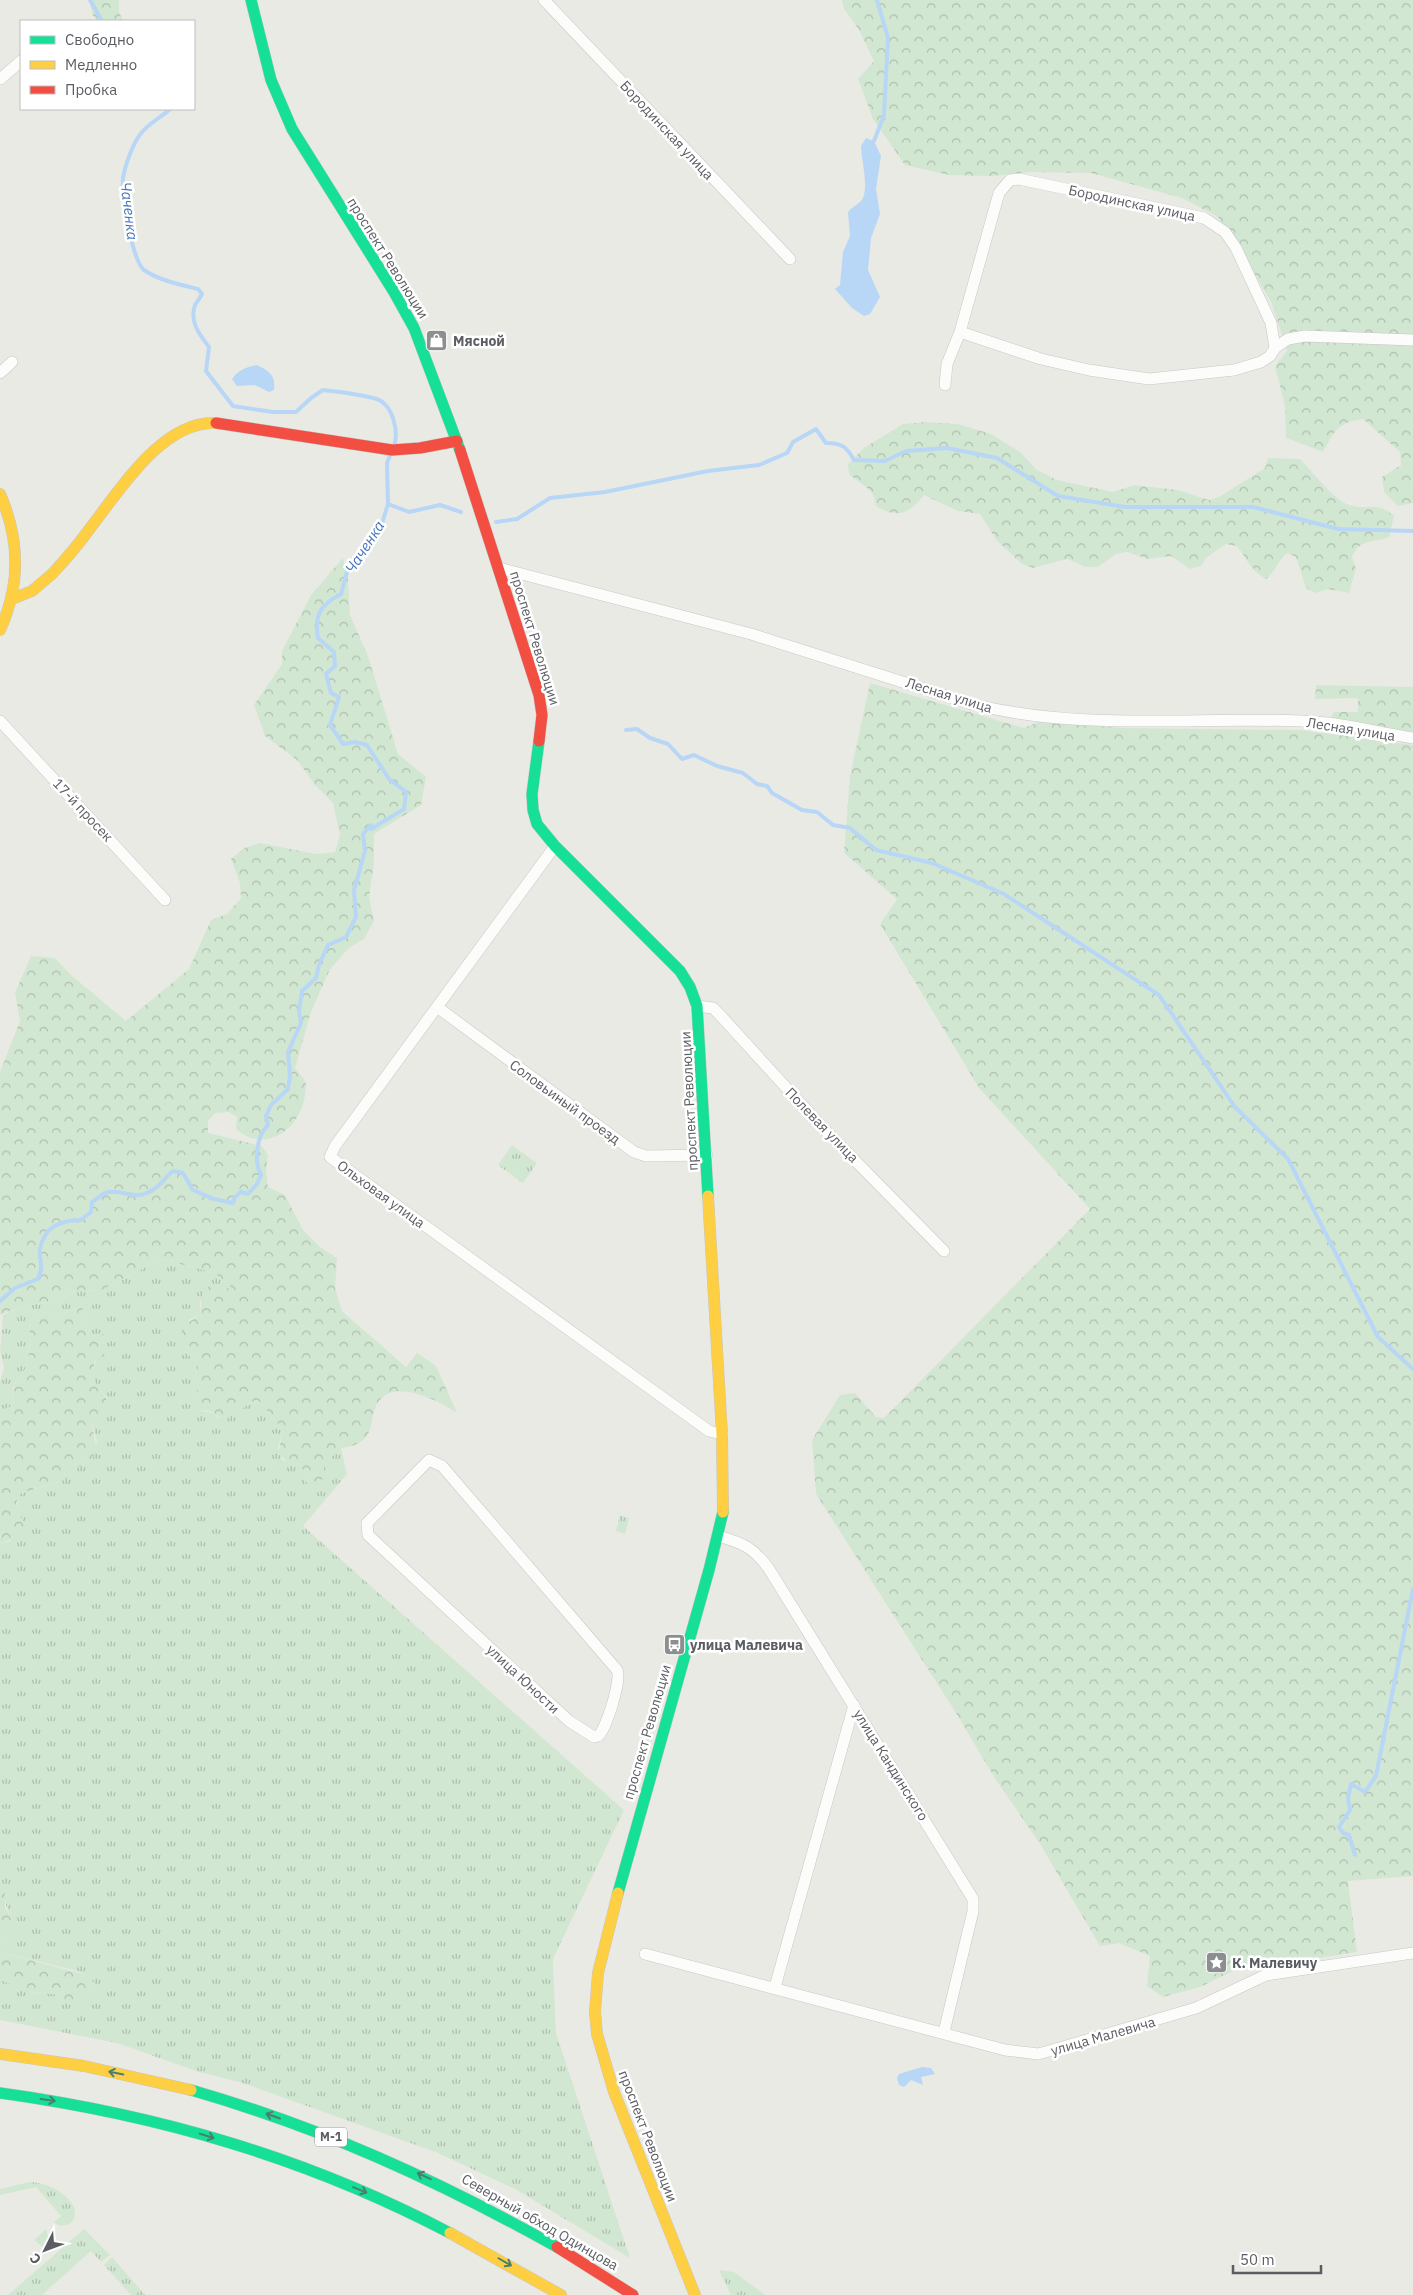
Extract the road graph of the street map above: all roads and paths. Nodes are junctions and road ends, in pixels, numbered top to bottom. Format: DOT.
graph roads {
  1 [pos="251,0"];
  2 [pos="544,0"];
  3 [pos="20,62"];
  4 [pos="0,79"];
  5 [pos="790,259"];
  6 [pos="960,332"];
  7 [pos="1413,340"];
  8 [pos="1275,348"];
  9 [pos="12,362"];
  10 [pos="0,373"];
  11 [pos="944,385"];
  12 [pos="457,441"];
  13 [pos="0,494"];
  14 [pos="498,568"];
  15 [pos="12,599"];
  16 [pos="0,630"];
  17 [pos="0,722"];
  18 [pos="1413,738"];
  19 [pos="555,846"];
  20 [pos="165,900"];
  21 [pos="697,1006"];
  22 [pos="437,1007"];
  23 [pos="707,1155"];
  24 [pos="944,1251"];
  25 [pos="722,1434"];
  26 [pos="476,1509"];
  27 [pos="718,1536"];
  28 [pos="854,1705"];
  29 [pos="1413,1953"];
  30 [pos="645,1954"];
  31 [pos="774,1987"];
  32 [pos="944,2032"];
  33 [pos="0,2054"];
  34 [pos="0,2093"];
  35 [pos="694,2293"];
  36 [pos="561,2295"];
  37 [pos="633,2295"];
  1 -- 12 [label="main road, проспект Революции"];
  2 -- 5 [label="street, Бородинская улица"];
  3 -- 4 [label="street"];
  6 -- 8 [label="street"];
  6 -- 8 [label="street, Бородинская улица"];
  6 -- 11 [label="street, Бородинская улица"];
  7 -- 8 [label="street"];
  9 -- 10 [label="street"];
  12 -- 14 [label="main road, проспект Революции"];
  12 -- 15 [label="main road"];
  13 -- 15 [label="main road"];
  14 -- 18 [label="street, Лесная улица"];
  14 -- 19 [label="main road, проспект Революции"];
  15 -- 16 [label="main road"];
  17 -- 20 [label="street, 17-й просек"];
  19 -- 21 [label="main road, проспект Революции"];
  19 -- 22 [label="street, Ольховая улица"];
  21 -- 23 [label="main road, проспект Революции"];
  21 -- 24 [label="street, Полевая улица"];
  22 -- 23 [label="street, Соловьиный проезд"];
  22 -- 25 [label="street, Ольховая улица"];
  23 -- 25 [label="main road, проспект Революции"];
  25 -- 27 [label="main road, проспект Революции"];
  26 -- 26 [label="street, улица Юности"];
  27 -- 28 [label="street, улица Кандинского"];
  27 -- 35 [label="main road, проспект Революции"];
  28 -- 31 [label="street"];
  28 -- 32 [label="street, улица Кандинского"];
  29 -- 32 [label="street, улица Малевича"];
  30 -- 31 [label="street, улица Малевича"];
  31 -- 32 [label="street, улица Малевича"];
  37 -- 33 [label="main road, Северный обход Одинцова / М-1, one-way"];
  34 -- 36 [label="main road, one-way"];
}
